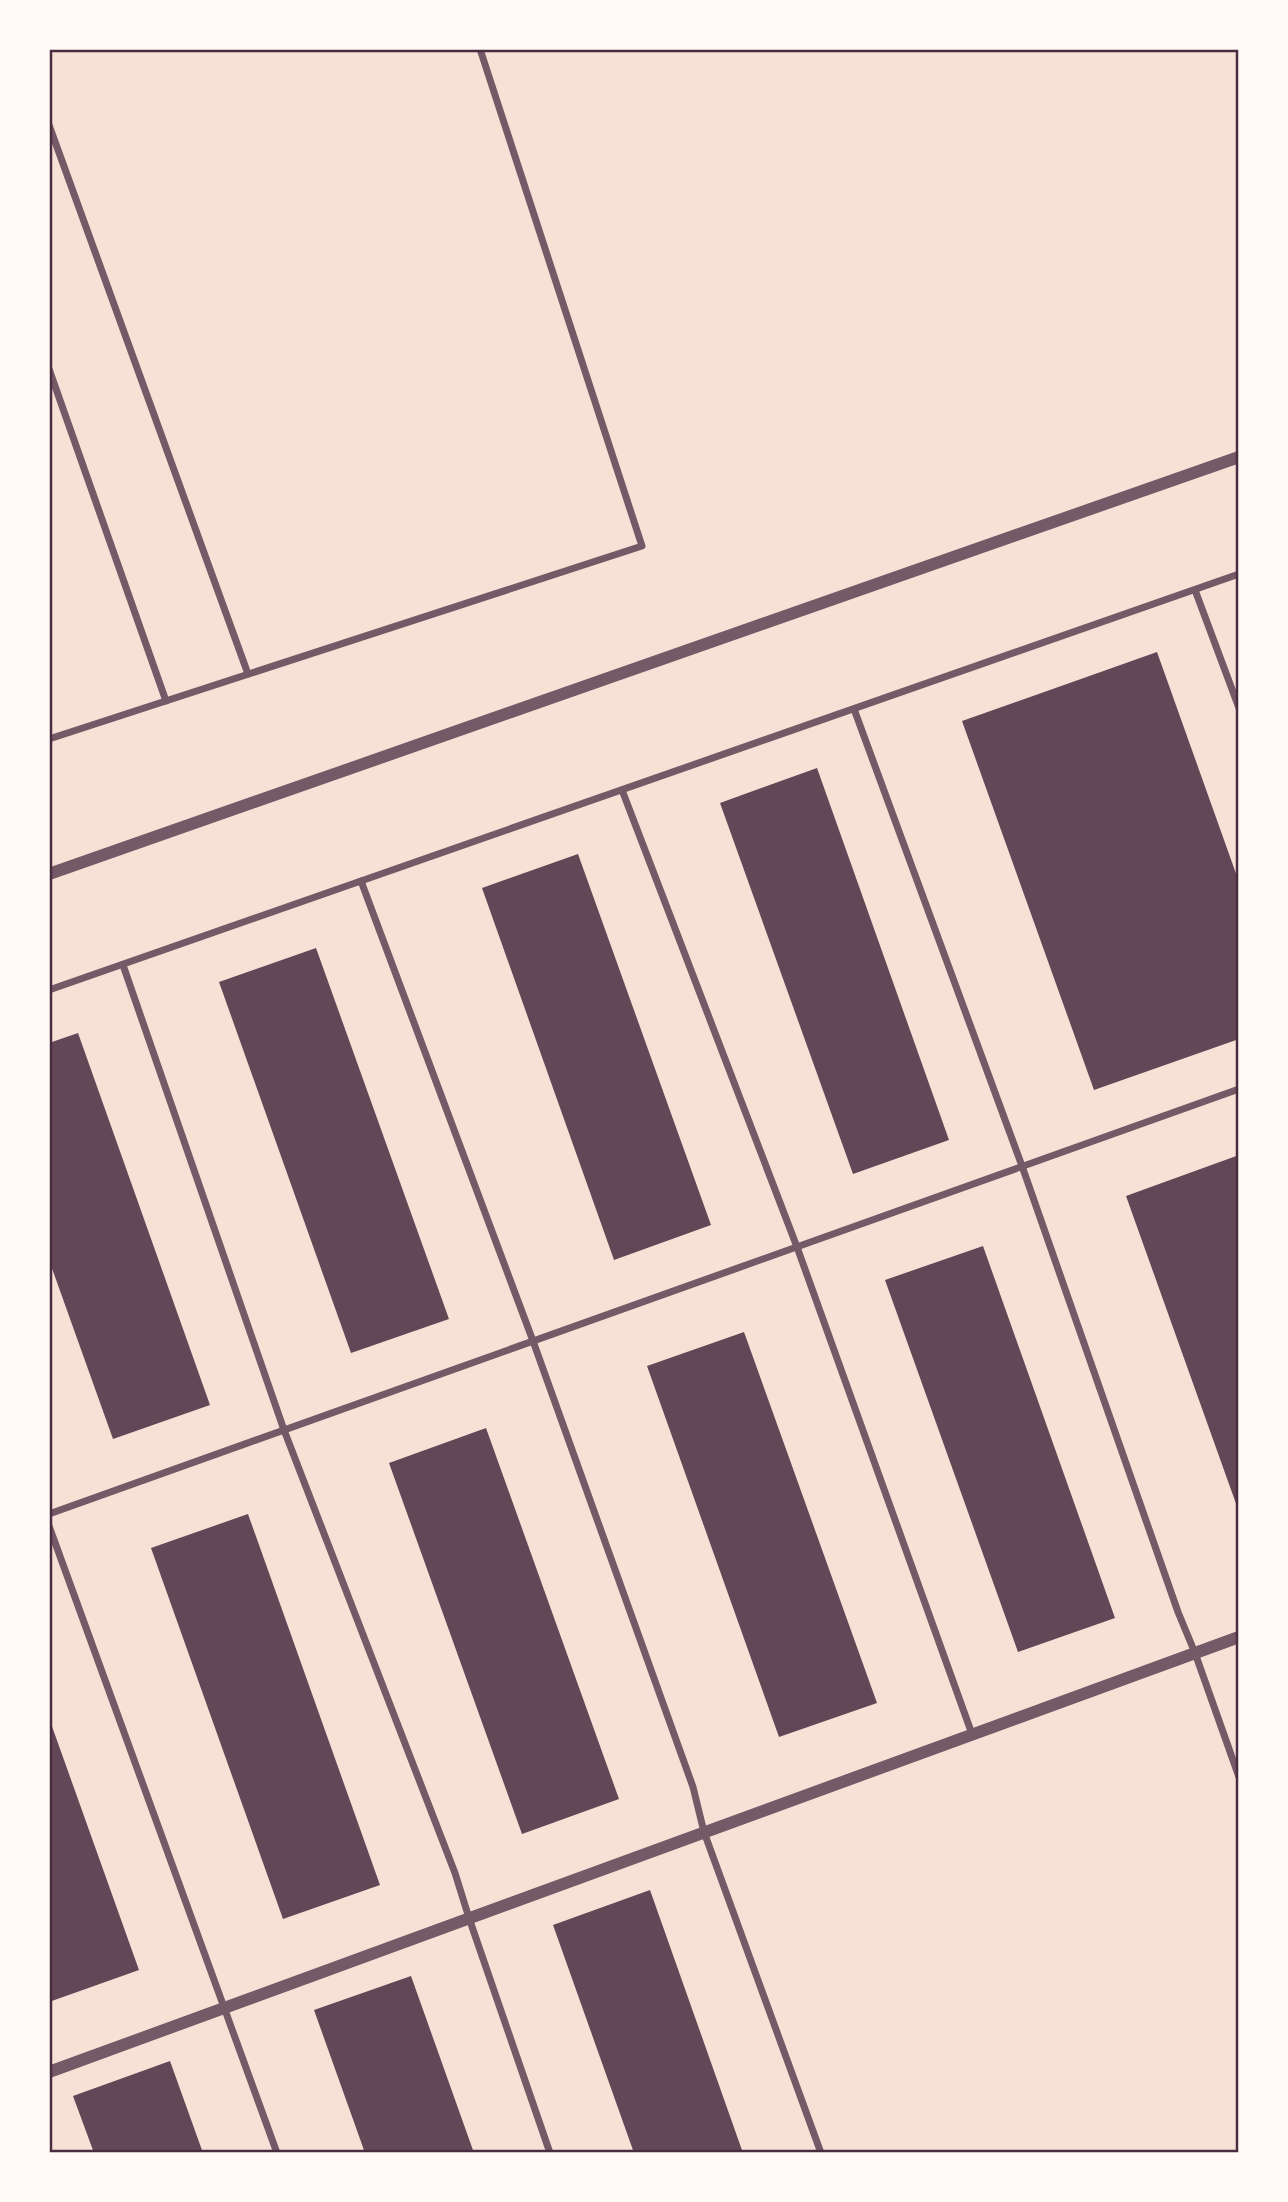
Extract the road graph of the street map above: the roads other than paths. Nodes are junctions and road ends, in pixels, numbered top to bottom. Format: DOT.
graph roads {
  1 [pos="480,49"];
  2 [pos="49,124"];
  3 [pos="49,369"];
  4 [pos="1239,457"];
  5 [pos="1239,574"];
  6 [pos="1195,590"];
  7 [pos="247,674"];
  8 [pos="166,701"];
  9 [pos="1239,708"];
  10 [pos="854,709"];
  11 [pos="49,739"];
  12 [pos="622,790"];
  13 [pos="49,874"];
  14 [pos="361,881"];
  15 [pos="123,965"];
  16 [pos="49,990"];
  17 [pos="1239,1089"];
  18 [pos="1022,1166"];
  19 [pos="797,1247"];
  20 [pos="533,1341"];
  21 [pos="284,1430"];
  22 [pos="49,1514"];
  23 [pos="49,1526"];
  24 [pos="1239,1637"];
  25 [pos="1195,1653"];
  26 [pos="972,1734"];
  27 [pos="1239,1777"];
  28 [pos="704,1832"];
  29 [pos="469,1918"];
  30 [pos="223,2008"];
  31 [pos="49,2072"];
  32 [pos="277,2153"];
  33 [pos="550,2153"];
  34 [pos="821,2153"];
  1 -- 7 [label="street"];
  2 -- 7 [label="street"];
  3 -- 8 [label="street"];
  4 -- 13 [label="street"];
  5 -- 6 [label="street"];
  6 -- 9 [label="street"];
  6 -- 10 [label="street"];
  7 -- 8 [label="street"];
  8 -- 11 [label="street"];
  10 -- 12 [label="street"];
  10 -- 18 [label="street"];
  12 -- 14 [label="street"];
  12 -- 19 [label="street"];
  14 -- 15 [label="street"];
  14 -- 20 [label="street"];
  15 -- 16 [label="street"];
  15 -- 21 [label="street"];
  17 -- 18 [label="street"];
  18 -- 19 [label="street"];
  18 -- 25 [label="street"];
  19 -- 20 [label="street"];
  19 -- 26 [label="street"];
  20 -- 21 [label="street"];
  20 -- 28 [label="street"];
  21 -- 22 [label="street"];
  21 -- 29 [label="street"];
  23 -- 30 [label="street"];
  24 -- 25 [label="street"];
  25 -- 26 [label="street"];
  25 -- 27 [label="street"];
  26 -- 28 [label="street"];
  28 -- 29 [label="street"];
  28 -- 34 [label="street"];
  29 -- 30 [label="street"];
  29 -- 33 [label="street"];
  30 -- 31 [label="street"];
  30 -- 32 [label="street"];
}
